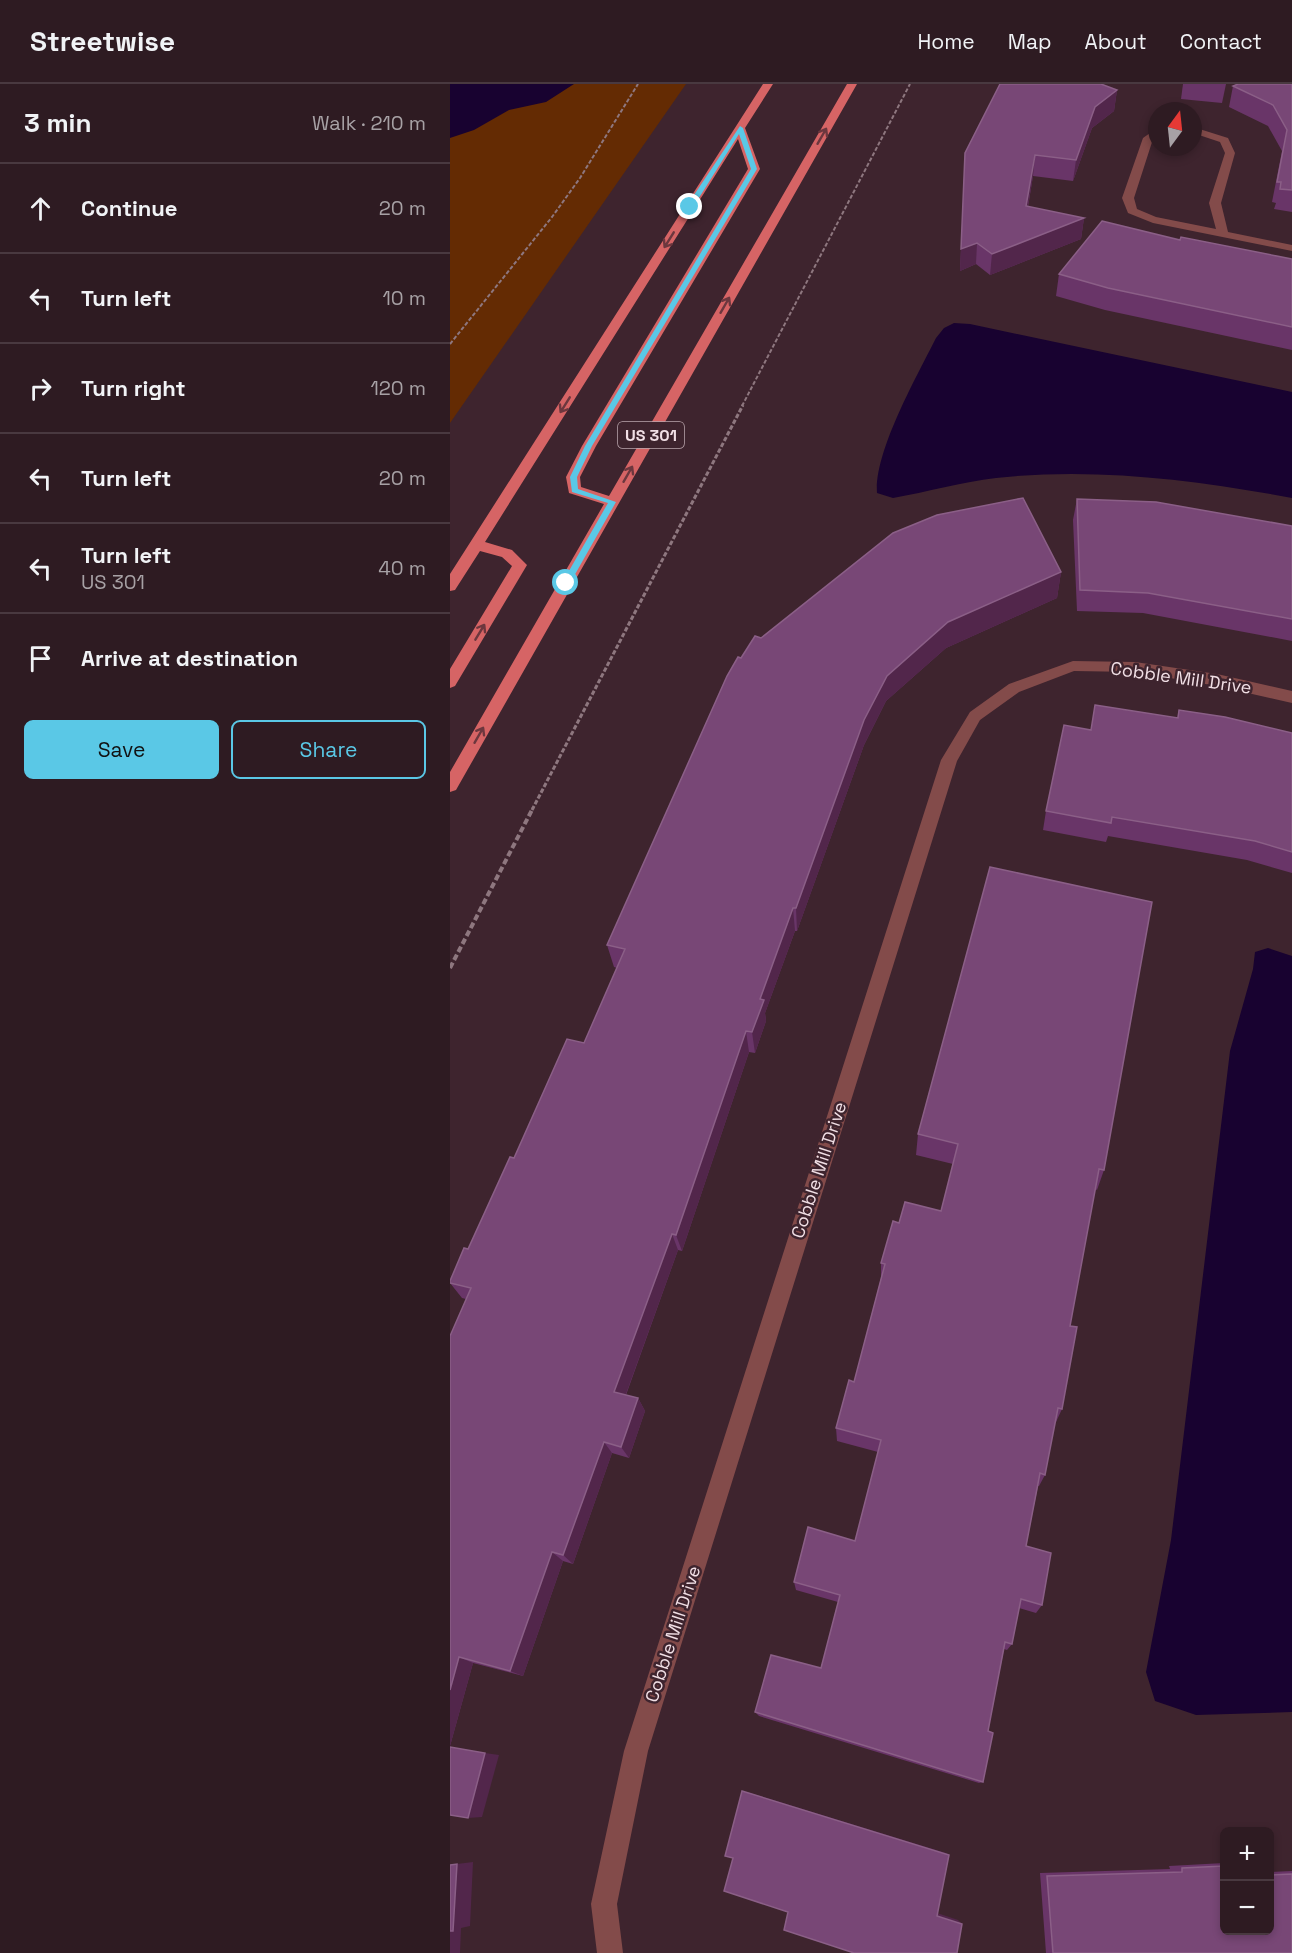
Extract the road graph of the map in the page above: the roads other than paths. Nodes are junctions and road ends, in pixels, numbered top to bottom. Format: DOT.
graph roads {
  1 [pos="768,84"];
  2 [pos="852,84"];
  3 [pos="740,128"];
  4 [pos="1202,133"];
  5 [pos="1148,138"];
  6 [pos="1222,235"];
  7 [pos="1292,248"];
  8 [pos="612,502"];
  9 [pos="476,545"];
  10 [pos="450,586"];
  11 [pos="450,682"];
  12 [pos="1292,697"];
  13 [pos="450,786"];
  14 [pos="610,1953"];
  1 -- 3 [label="main road"];
  8 -- 2 [label="main road, US 301, one-way"];
  3 -- 8 [label="main road"];
  3 -- 9 [label="main road, one-way"];
  4 -- 6 [label="street"];
  5 -- 6 [label="street"];
  6 -- 7 [label="street"];
  13 -- 8 [label="main road, US 301, one-way"];
  9 -- 10 [label="main road"];
  11 -- 9 [label="main road, one-way"];
  12 -- 14 [label="street, Cobble Mill Drive"];
}
